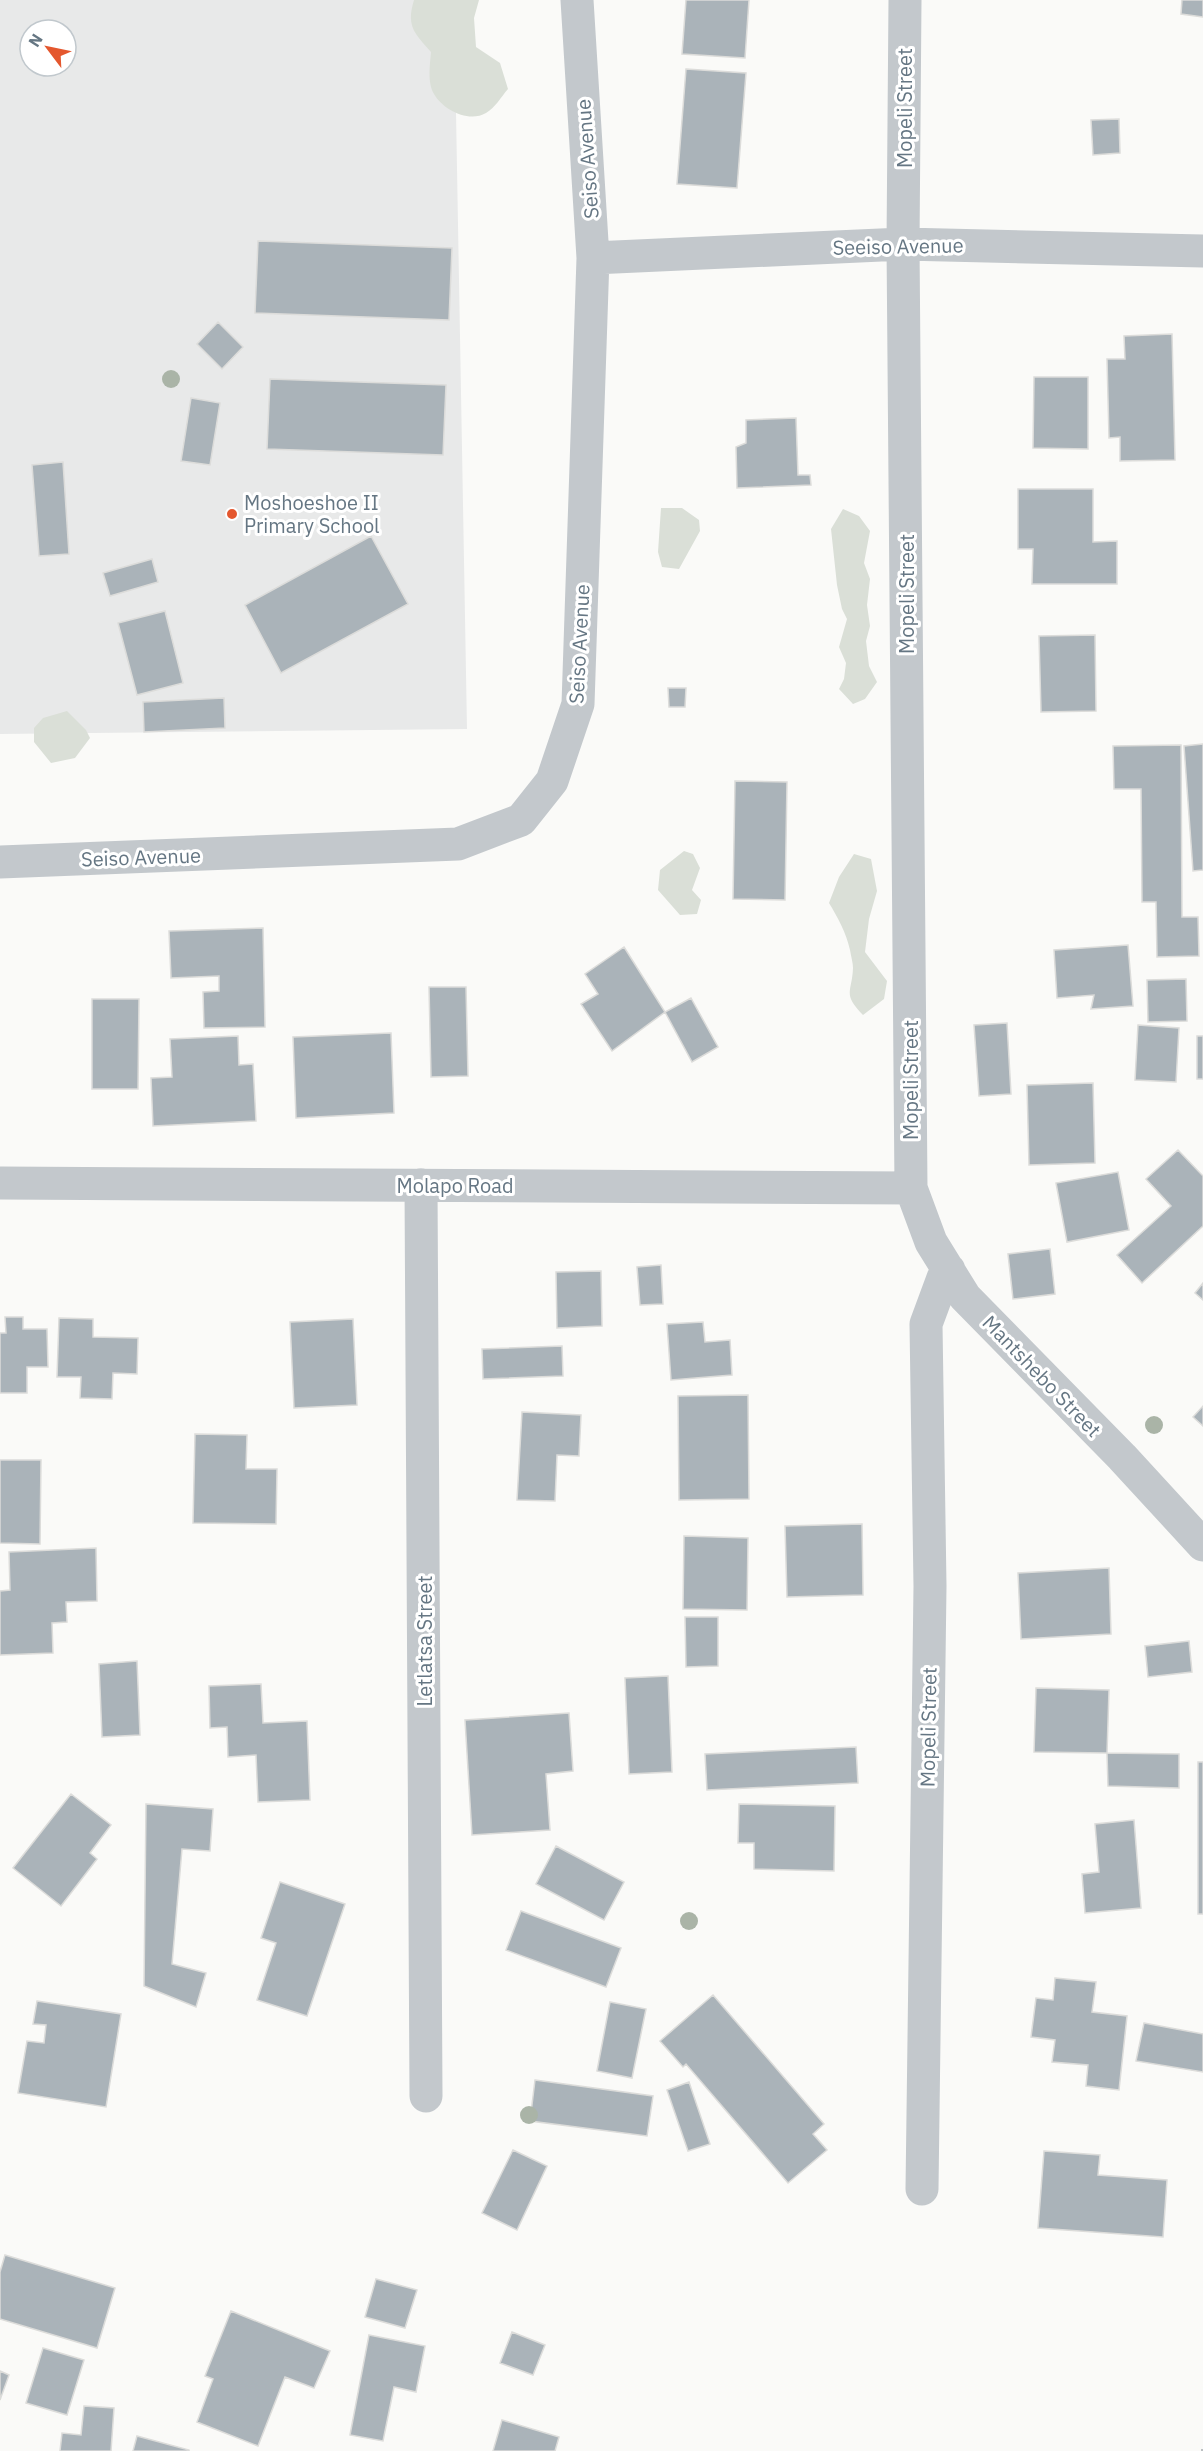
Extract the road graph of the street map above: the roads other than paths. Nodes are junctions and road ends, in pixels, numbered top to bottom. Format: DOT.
graph roads {
  1 [pos="577,0"];
  2 [pos="904,0"];
  3 [pos="903,244"];
  4 [pos="1203,251"];
  5 [pos="593,258"];
  6 [pos="0,862"];
  7 [pos="0,1183"];
  8 [pos="421,1185"];
  9 [pos="911,1188"];
  10 [pos="949,1270"];
  11 [pos="1203,1545"];
  12 [pos="426,2096"];
  13 [pos="922,2189"];
  1 -- 5 [label="street, Seiso Avenue"];
  2 -- 3 [label="street, Mopeli Street"];
  3 -- 4 [label="street, Seeiso Avenue"];
  3 -- 5 [label="street, Seeiso Avenue"];
  3 -- 9 [label="street, Mopeli Street"];
  5 -- 6 [label="street, Seiso Avenue"];
  7 -- 8 [label="street, Molapo Road"];
  8 -- 9 [label="street, Molapo Road"];
  8 -- 12 [label="street, Letlatsa Street"];
  9 -- 10 [label="street, Mantshebo Street"];
  10 -- 11 [label="street, Mantshebo Street"];
  10 -- 13 [label="street, Mopeli Street"];
}
